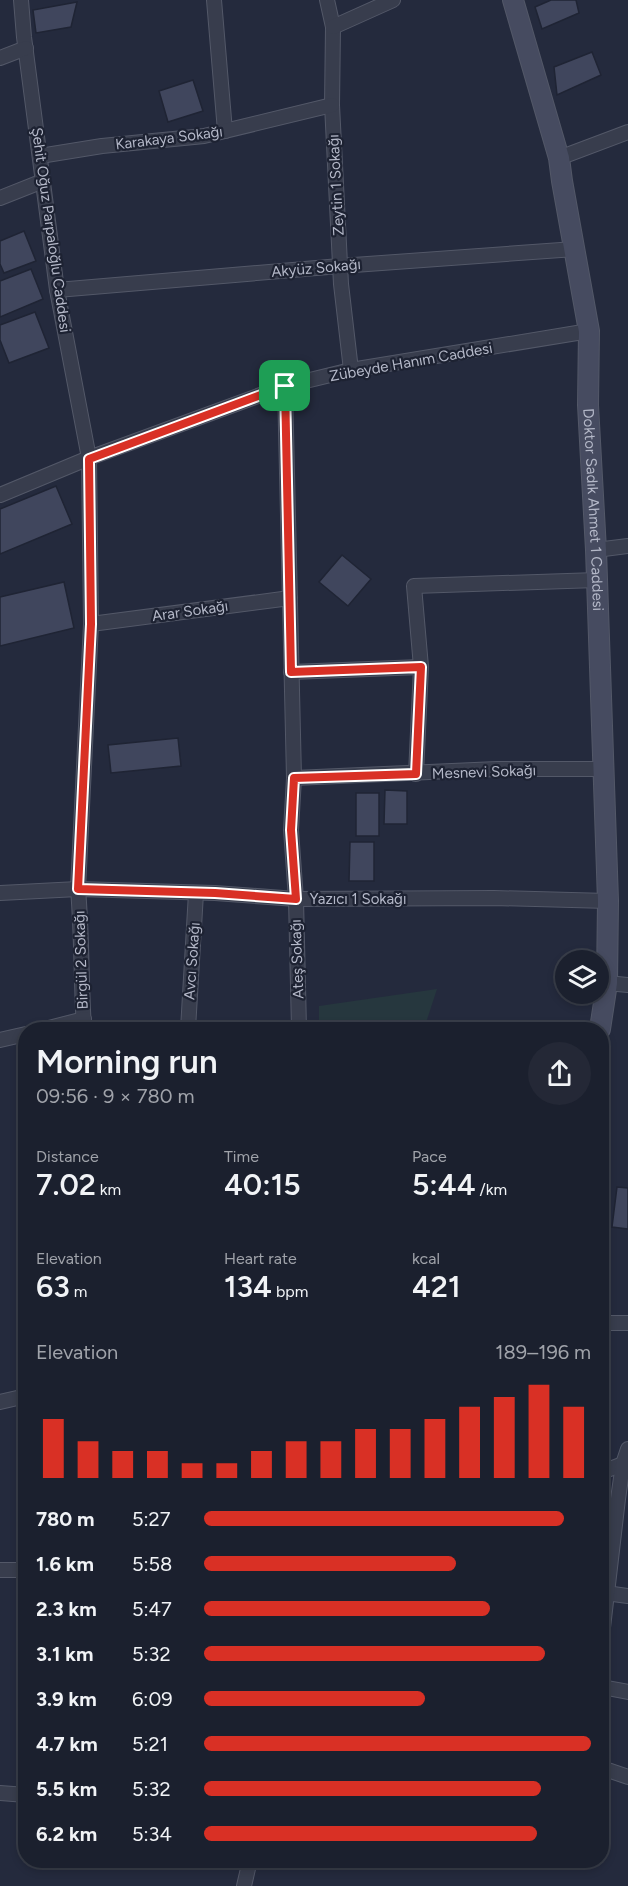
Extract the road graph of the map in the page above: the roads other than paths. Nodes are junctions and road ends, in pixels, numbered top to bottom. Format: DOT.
graph roads {
  1 [pos="21,0"];
  2 [pos="214,0"];
  3 [pos="327,0"];
  4 [pos="393,0"];
  5 [pos="513,0"];
  6 [pos="333,27"];
  7 [pos="26,48"];
  8 [pos="0,58"];
  9 [pos="332,105"];
  10 [pos="225,131"];
  11 [pos="628,132"];
  12 [pos="40,156"];
  13 [pos="560,158"];
  14 [pos="43,181"];
  15 [pos="0,198"];
  16 [pos="575,249"];
  17 [pos="340,266"];
  18 [pos="57,290"];
  19 [pos="589,332"];
  20 [pos="351,370"];
  21 [pos="285,386"];
  22 [pos="89,459"];
  23 [pos="0,495"];
  24 [pos="628,546"];
  25 [pos="596,550"];
  26 [pos="597,580"];
  27 [pos="290,598"];
  28 [pos="91,624"];
  29 [pos="421,667"];
  30 [pos="291,672"];
  31 [pos="602,769"];
  32 [pos="416,774"];
  33 [pos="294,778"];
  34 [pos="78,889"];
  35 [pos="0,893"];
  36 [pos="196,893"];
  37 [pos="296,899"];
  38 [pos="608,901"];
  39 [pos="607,950"];
  40 [pos="609,983"];
  41 [pos="628,985"];
  42 [pos="604,1004"];
  43 [pos="84,1022"];
  44 [pos="188,1022"];
  45 [pos="299,1022"];
  46 [pos="601,1022"];
  47 [pos="18,1036"];
  48 [pos="0,1040"];
  49 [pos="609,1323"];
  50 [pos="628,1323"];
  51 [pos="18,1398"];
  52 [pos="0,1402"];
  53 [pos="628,1449"];
  54 [pos="623,1464"];
  55 [pos="609,1470"];
  56 [pos="623,1500"];
  57 [pos="0,1570"];
  58 [pos="18,1570"];
  59 [pos="609,1577"];
  60 [pos="609,1593"];
  61 [pos="628,1596"];
  62 [pos="609,1688"];
  63 [pos="628,1692"];
  64 [pos="609,1770"];
  65 [pos="628,1777"];
  66 [pos="0,1793"];
  67 [pos="18,1794"];
  68 [pos="248,1868"];
  69 [pos="244,1886"];
  1 -- 7 [label="street, Şehit Oğuz Parpaloğlu Caddesi"];
  2 -- 10 [label="street"];
  3 -- 6 [label="street, Zeytin 1 Sokağı"];
  4 -- 6 [label="street"];
  5 -- 13 [label="street, Doktor Sadık Ahmet 1 Caddesi"];
  6 -- 9 [label="street, Zeytin 1 Sokağı"];
  7 -- 8 [label="street"];
  7 -- 12 [label="street, Şehit Oğuz Parpaloğlu Caddesi"];
  9 -- 10 [label="street, Karakaya Sokağı"];
  9 -- 17 [label="street, Zeytin 1 Sokağı"];
  10 -- 12 [label="street, Karakaya Sokağı"];
  11 -- 13 [label="street"];
  12 -- 14 [label="street, Şehit Oğuz Parpaloğlu Caddesi"];
  13 -- 16 [label="street, Doktor Sadık Ahmet 1 Caddesi"];
  14 -- 15 [label="street"];
  14 -- 18 [label="street, Şehit Oğuz Parpaloğlu Caddesi"];
  16 -- 17 [label="street, Akyüz Sokağı"];
  16 -- 19 [label="street, Doktor Sadık Ahmet 1 Caddesi"];
  17 -- 18 [label="street, Akyüz Sokağı"];
  17 -- 20 [label="street, Zeytin 1 Sokağı"];
  18 -- 22 [label="street, Şehit Oğuz Parpaloğlu Caddesi"];
  19 -- 20 [label="street, Zübeyde Hanım Caddesi"];
  19 -- 25 [label="street, Doktor Sadık Ahmet 1 Caddesi"];
  20 -- 21 [label="street, Zübeyde Hanım Caddesi"];
  21 -- 22 [label="street, Zübeyde Hanım Caddesi"];
  21 -- 27 [label="street, Ateş Sokağı"];
  22 -- 23 [label="street, Zübeyde Hanım Caddesi"];
  22 -- 28 [label="street, Birgül 2 Sokağı"];
  24 -- 25 [label="street"];
  25 -- 26 [label="street, Doktor Sadık Ahmet 1 Caddesi"];
  26 -- 29 [label="street"];
  26 -- 31 [label="street, Doktor Sadık Ahmet 1 Caddesi"];
  27 -- 28 [label="street, Arar Sokağı"];
  27 -- 30 [label="street, Ateş Sokağı"];
  28 -- 34 [label="street, Birgül 2 Sokağı"];
  29 -- 30 [label="street"];
  29 -- 32 [label="street"];
  30 -- 33 [label="street, Ateş Sokağı"];
  31 -- 32 [label="street, Mesnevi Sokağı"];
  31 -- 38 [label="street, Doktor Sadık Ahmet 1 Caddesi"];
  32 -- 33 [label="street, Mesnevi Sokağı"];
  33 -- 37 [label="street, Ateş Sokağı"];
  34 -- 35 [label="street, Yazıcı 1 Sokağı"];
  34 -- 36 [label="street, Yazıcı 1 Sokağı"];
  34 -- 43 [label="street, Birgül 2 Sokağı"];
  36 -- 37 [label="street, Yazıcı 1 Sokağı"];
  36 -- 44 [label="street, Avcı Sokağı"];
  37 -- 38 [label="street, Yazıcı 1 Sokağı"];
  37 -- 45 [label="street, Ateş Sokağı"];
  38 -- 39 [label="street, Doktor Sadık Ahmet 1 Caddesi"];
  40 -- 41 [label="street"];
  42 -- 46 [label="street, Doktor Sadık Ahmet 1 Caddesi"];
  47 -- 48 [label="street"];
  49 -- 50 [label="street"];
  51 -- 52 [label="street"];
  53 -- 54 [label="street"];
  54 -- 55 [label="street"];
  54 -- 56 [label="street"];
  56 -- 59 [label="street"];
  57 -- 58 [label="street"];
  60 -- 61 [label="street"];
  62 -- 63 [label="street"];
  64 -- 65 [label="street"];
  66 -- 67 [label="street"];
  68 -- 69 [label="street"];
}
